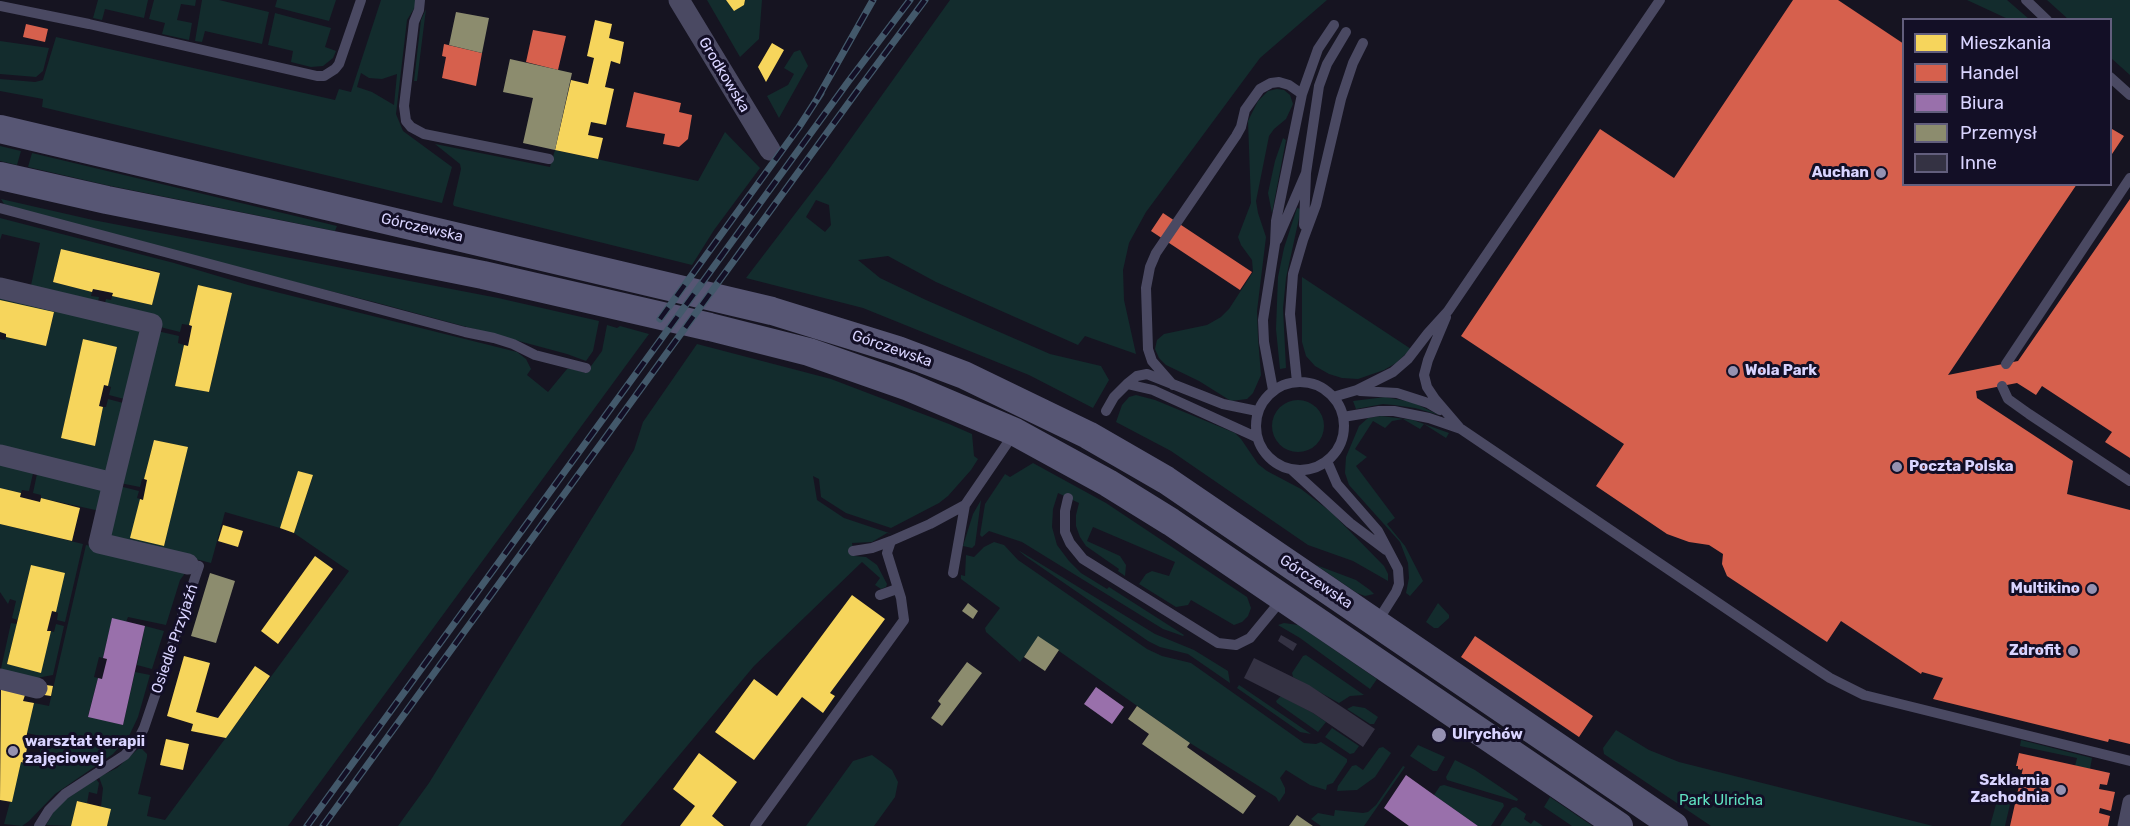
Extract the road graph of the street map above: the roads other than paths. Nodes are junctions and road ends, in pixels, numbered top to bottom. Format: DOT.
graph roads {
  1 [pos="361,0"];
  2 [pos="420,0"];
  3 [pos="679,0"];
  4 [pos="1660,0"];
  5 [pos="2026,0"];
  6 [pos="0,6"];
  7 [pos="2046,18"];
  8 [pos="1334,25"];
  9 [pos="1346,32"];
  10 [pos="1363,43"];
  11 [pos="2112,79"];
  12 [pos="1302,94"];
  13 [pos="2130,95"];
  14 [pos="0,129"];
  15 [pos="770,150"];
  16 [pos="549,159"];
  17 [pos="1306,172"];
  18 [pos="0,176"];
  19 [pos="2130,178"];
  20 [pos="0,208"];
  21 [pos="1303,240"];
  22 [pos="1275,244"];
  23 [pos="0,288"];
  24 [pos="1448,311"];
  25 [pos="2006,364"];
  26 [pos="586,368"];
  27 [pos="1297,382"];
  28 [pos="1127,384"];
  29 [pos="1173,385"];
  30 [pos="2002,386"];
  31 [pos="1273,390"];
  32 [pos="1357,390"];
  33 [pos="1333,397"];
  34 [pos="1106,411"];
  35 [pos="1257,411"];
  36 [pos="1446,413"];
  37 [pos="1343,417"];
  38 [pos="1461,429"];
  39 [pos="1015,432"];
  40 [pos="1256,437"];
  41 [pos="0,455"];
  42 [pos="1327,461"];
  43 [pos="1292,470"];
  44 [pos="2130,481"];
  45 [pos="113,483"];
  46 [pos="1068,498"];
  47 [pos="965,505"];
  48 [pos="891,542"];
  49 [pos="853,551"];
  50 [pos="1388,552"];
  51 [pos="188,564"];
  52 [pos="953,573"];
  53 [pos="897,589"];
  54 [pos="880,595"];
  55 [pos="1283,598"];
  56 [pos="1376,622"];
  57 [pos="0,679"];
  58 [pos="38,688"];
  59 [pos="2130,762"];
  60 [pos="2130,802"];
  61 [pos="39,826"];
  62 [pos="755,826"];
  63 [pos="1618,826"];
  64 [pos="1674,826"];
  65 [pos="2125,826"];
  1 -- 6 [label="lane"];
  2 -- 16 [label="lane"];
  3 -- 15 [label="street, Grodkowska"];
  4 -- 24 [label="lane"];
  5 -- 7 [label="lane"];
  8 -- 12 [label="lane"];
  9 -- 17 [label="lane"];
  10 -- 21 [label="lane"];
  11 -- 13 [label="lane"];
  12 -- 22 [label="lane"];
  12 -- 29 [label="lane"];
  14 -- 56 [label="main road, Górczewska"];
  17 -- 21 [label="lane"];
  17 -- 22 [label="lane"];
  18 -- 39 [label="main road, Górczewska"];
  19 -- 25 [label="lane"];
  20 -- 26 [label="lane"];
  21 -- 27 [label="lane"];
  22 -- 31 [label="lane"];
  23 -- 45 [label="street, Osiedle Przyjaźń"];
  24 -- 32 [label="lane"];
  24 -- 36 [label="lane"];
  27 -- 31 [label="lane"];
  27 -- 33 [label="lane"];
  28 -- 29 [label="lane"];
  28 -- 34 [label="lane"];
  28 -- 40 [label="lane"];
  29 -- 35 [label="lane"];
  30 -- 44 [label="lane"];
  31 -- 35 [label="lane"];
  32 -- 33 [label="lane"];
  32 -- 36 [label="lane"];
  33 -- 37 [label="lane"];
  35 -- 40 [label="lane"];
  36 -- 38 [label="lane"];
  37 -- 38 [label="lane"];
  37 -- 42 [label="lane"];
  38 -- 59 [label="lane"];
  39 -- 47 [label="lane"];
  39 -- 55 [label="main road, Górczewska"];
  40 -- 43 [label="lane"];
  41 -- 45 [label="street"];
  42 -- 43 [label="lane"];
  42 -- 50 [label="lane"];
  43 -- 50 [label="lane"];
  45 -- 51 [label="street, Osiedle Przyjaźń"];
  46 -- 55 [label="lane"];
  47 -- 48 [label="lane"];
  47 -- 52 [label="lane"];
  48 -- 49 [label="lane"];
  48 -- 53 [label="lane"];
  50 -- 56 [label="lane"];
  51 -- 61 [label="lane, Osiedle Przyjaźń"];
  53 -- 54 [label="lane"];
  53 -- 62 [label="lane"];
  55 -- 63 [label="main road, Górczewska"];
  56 -- 64 [label="main road, Górczewska"];
  57 -- 58 [label="street"];
  60 -- 65 [label="street"];
}
